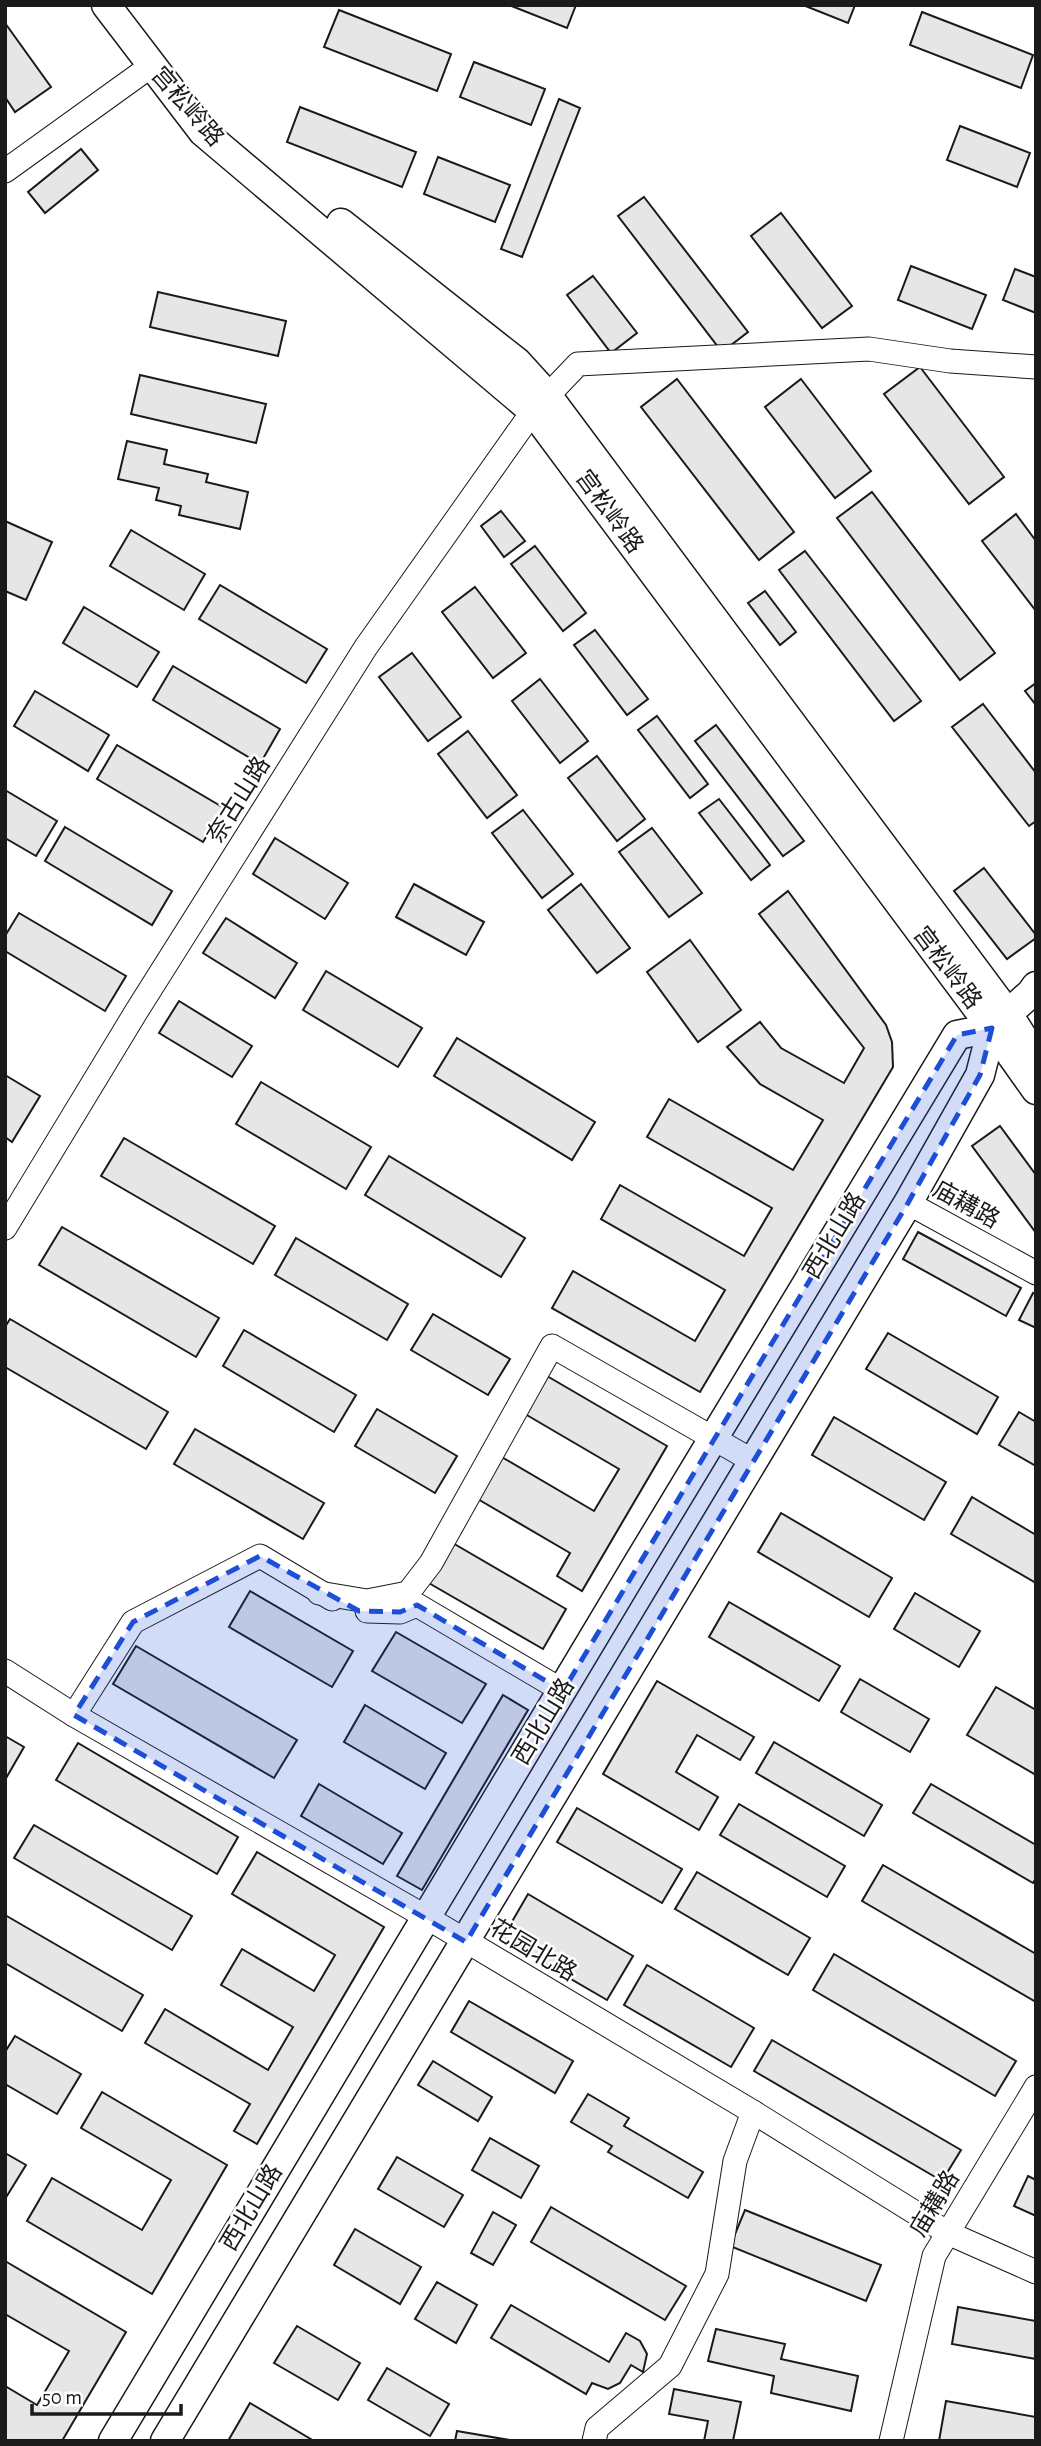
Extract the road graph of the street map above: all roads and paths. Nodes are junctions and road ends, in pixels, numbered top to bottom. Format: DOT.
graph roads {
  1 [pos="106,5"];
  2 [pos="129,5"];
  3 [pos="151,66"];
  4 [pos="5,171"];
  5 [pos="1036,367"];
  6 [pos="540,403"];
  7 [pos="1036,986"];
  8 [pos="1000,1021"];
  9 [pos="1036,1058"];
  10 [pos="1036,1090"];
  11 [pos="908,1203"];
  12 [pos="5,1228"];
  13 [pos="1036,1273"];
  14 [pos="712,1438"];
  15 [pos="754,1461"];
  16 [pos="319,1593"];
  17 [pos="5,1671"];
  18 [pos="563,1690"];
  19 [pos="74,1715"];
  20 [pos="426,1917"];
  21 [pos="466,1942"];
  22 [pos="1036,2087"];
  23 [pos="753,2112"];
  24 [pos="948,2233"];
  25 [pos="1036,2272"];
  26 [pos="113,2441"];
  27 [pos="165,2441"];
  28 [pos="593,2441"];
  29 [pos="891,2441"];
  1 -- 3 [label="main road, 宫松岭路"];
  2 -- 6 [label="main road"];
  3 -- 4 [label="street"];
  3 -- 6 [label="main road, 宫松岭路"];
  5 -- 6 [label="street, 奈古山路"];
  6 -- 8 [label="main road"];
  6 -- 12 [label="street, 奈古山路"];
  7 -- 8 [label="main road"];
  8 -- 9 [label="main road"];
  8 -- 10 [label="main road, 宫松岭路"];
  8 -- 11 [label="main road, 西北山路"];
  8 -- 14 [label="main road, 西北山路"];
  11 -- 13 [label="street, 庙耩路"];
  11 -- 15 [label="main road, 西北山路"];
  14 -- 15 [label="street"];
  14 -- 16 [label="street"];
  14 -- 18 [label="main road, 西北山路"];
  15 -- 21 [label="main road, 西北山路"];
  16 -- 18 [label="street"];
  16 -- 19 [label="street"];
  17 -- 19 [label="street, 花园北路"];
  18 -- 20 [label="main road, 西北山路"];
  19 -- 20 [label="street, 花园北路"];
  20 -- 21 [label="street, 花园北路"];
  20 -- 26 [label="main road, 西北山路"];
  21 -- 23 [label="street, 花园北路"];
  21 -- 27 [label="main road, 西北山路"];
  22 -- 24 [label="street, 庙耩路"];
  23 -- 24 [label="street, 花园北路"];
  23 -- 28 [label="street"];
  24 -- 25 [label="street, 花园北路"];
  24 -- 29 [label="street, 庙耩路"];
}
